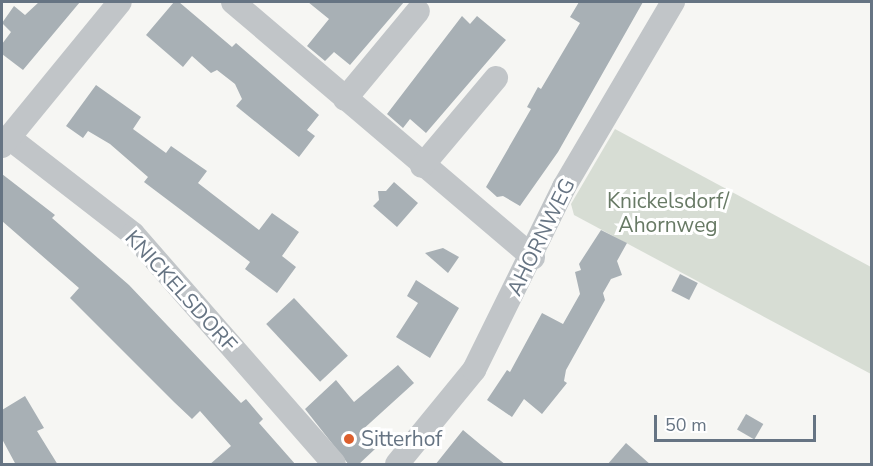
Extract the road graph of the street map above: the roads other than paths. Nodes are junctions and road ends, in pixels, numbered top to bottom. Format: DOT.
graph roads {
  1 [pos="120,2"];
  2 [pos="232,2"];
  3 [pos="673,2"];
  4 [pos="418,11"];
  5 [pos="496,78"];
  6 [pos="345,99"];
  7 [pos="5,142"];
  8 [pos="422,166"];
  9 [pos="533,257"];
  10 [pos="334,465"];
  11 [pos="397,465"];
  1 -- 7 [label="street"];
  2 -- 6 [label="street"];
  3 -- 9 [label="street, AHORNWEG"];
  4 -- 6 [label="street"];
  5 -- 8 [label="street"];
  6 -- 8 [label="street"];
  7 -- 10 [label="street, KNICKELSDORF"];
  8 -- 9 [label="street"];
  9 -- 11 [label="street, AHORNWEG"];
}
